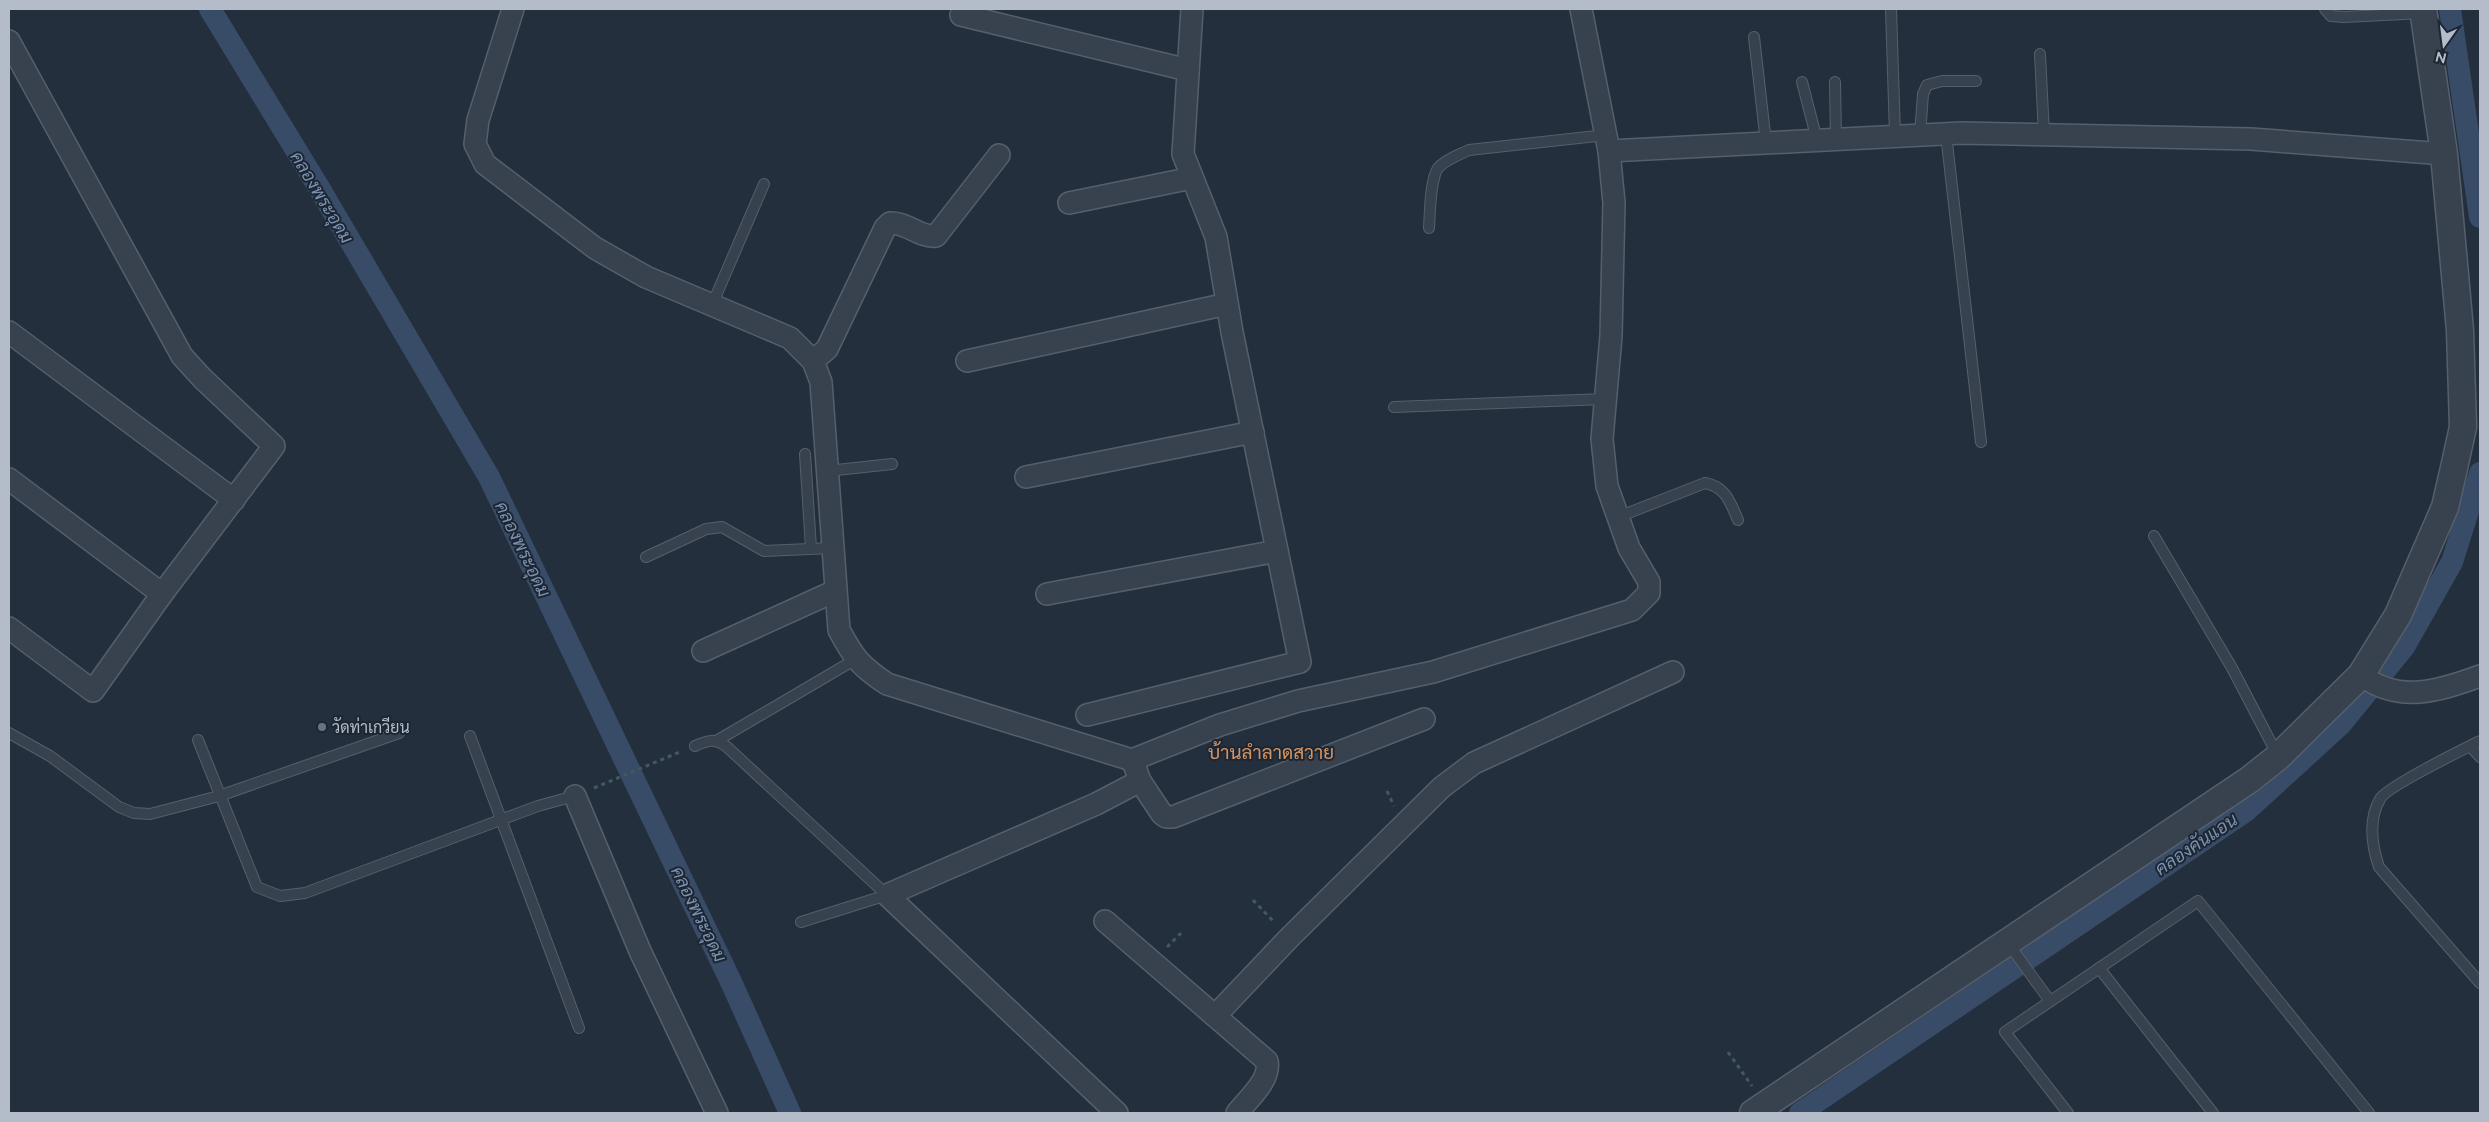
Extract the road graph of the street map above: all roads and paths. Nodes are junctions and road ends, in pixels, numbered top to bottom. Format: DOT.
graph roads {
  1 [pos="513,9"];
  2 [pos="1192,9"];
  3 [pos="1581,9"];
  4 [pos="1891,9"];
  5 [pos="2325,9"];
  6 [pos="2424,11"];
  7 [pos="961,15"];
  8 [pos="1754,37"];
  9 [pos="9,41"];
  10 [pos="2040,54"];
  11 [pos="1188,70"];
  12 [pos="1976,81"];
  13 [pos="1802,82"];
  14 [pos="1835,82"];
  15 [pos="1946,134"];
  16 [pos="1920,135"];
  17 [pos="2044,135"];
  18 [pos="1895,136"];
  19 [pos="1827,139"];
  20 [pos="1766,142"];
  21 [pos="1607,143"];
  22 [pos="2444,154"];
  23 [pos="999,155"];
  24 [pos="1192,178"];
  25 [pos="764,184"];
  26 [pos="1069,203"];
  27 [pos="1429,228"];
  28 [pos="1227,304"];
  29 [pos="712,305"];
  30 [pos="11,338"];
  31 [pos="813,361"];
  32 [pos="967,361"];
  33 [pos="1606,399"];
  34 [pos="1394,407"];
  35 [pos="1253,432"];
  36 [pos="1981,442"];
  37 [pos="805,454"];
  38 [pos="892,464"];
  39 [pos="827,470"];
  40 [pos="1026,477"];
  41 [pos="9,479"];
  42 [pos="234,500"];
  43 [pos="1618,517"];
  44 [pos="1738,520"];
  45 [pos="2154,536"];
  46 [pos="811,548"];
  47 [pos="832,548"];
  48 [pos="1277,551"];
  49 [pos="646,557"];
  50 [pos="835,591"];
  51 [pos="162,594"];
  52 [pos="1046,594"];
  53 [pos="9,628"];
  54 [pos="703,651"];
  55 [pos="856,659"];
  56 [pos="1673,672"];
  57 [pos="2480,676"];
  58 [pos="2366,679"];
  59 [pos="1087,715"];
  60 [pos="1424,720"];
  61 [pos="9,733"];
  62 [pos="398,733"];
  63 [pos="470,736"];
  64 [pos="198,740"];
  65 [pos="718,740"];
  66 [pos="2480,741"];
  67 [pos="695,746"];
  68 [pos="2470,746"];
  69 [pos="2278,756"];
  70 [pos="2480,757"];
  71 [pos="1132,760"];
  72 [pos="1140,780"];
  73 [pos="578,794"];
  74 [pos="218,796"];
  75 [pos="503,821"];
  76 [pos="887,895"];
  77 [pos="1253,900"];
  78 [pos="1105,921"];
  79 [pos="801,922"];
  80 [pos="1289,938"];
  81 [pos="2008,943"];
  82 [pos="2099,968"];
  83 [pos="2480,983"];
  84 [pos="2050,1000"];
  85 [pos="1216,1016"];
  86 [pos="579,1028"];
  87 [pos="1728,1052"];
  88 [pos="1759,1109"];
  89 [pos="717,1113"];
  90 [pos="1117,1113"];
  91 [pos="1237,1113"];
  92 [pos="2068,1113"];
  93 [pos="2213,1113"];
  94 [pos="2368,1113"];
  1 -- 29 [label="street"];
  2 -- 11 [label="street"];
  3 -- 21 [label="street"];
  4 -- 18 [label="lane"];
  5 -- 6 [label="lane"];
  6 -- 22 [label="street"];
  7 -- 11 [label="street"];
  8 -- 20 [label="lane"];
  9 -- 42 [label="street"];
  10 -- 17 [label="lane"];
  11 -- 24 [label="street"];
  12 -- 16 [label="lane"];
  13 -- 19 [label="lane"];
  14 -- 19 [label="lane"];
  15 -- 16 [label="street"];
  15 -- 17 [label="street"];
  15 -- 36 [label="lane"];
  16 -- 18 [label="street"];
  17 -- 22 [label="street"];
  18 -- 19 [label="street"];
  19 -- 20 [label="street"];
  20 -- 21 [label="street"];
  21 -- 27 [label="lane"];
  21 -- 33 [label="street"];
  22 -- 58 [label="street"];
  23 -- 31 [label="street"];
  24 -- 26 [label="street"];
  24 -- 28 [label="street"];
  25 -- 29 [label="lane"];
  28 -- 32 [label="street"];
  28 -- 35 [label="street"];
  29 -- 31 [label="street"];
  30 -- 42 [label="street"];
  31 -- 39 [label="street"];
  33 -- 34 [label="lane"];
  33 -- 43 [label="street"];
  35 -- 40 [label="street"];
  35 -- 48 [label="street"];
  37 -- 46 [label="lane"];
  38 -- 39 [label="lane"];
  39 -- 47 [label="street"];
  41 -- 51 [label="street"];
  42 -- 51 [label="street"];
  43 -- 44 [label="lane"];
  43 -- 71 [label="street"];
  45 -- 69 [label="lane"];
  46 -- 47 [label="lane"];
  46 -- 49 [label="lane"];
  47 -- 50 [label="street"];
  48 -- 52 [label="street"];
  48 -- 59 [label="street"];
  50 -- 54 [label="street"];
  50 -- 55 [label="street"];
  51 -- 53 [label="street"];
  55 -- 65 [label="lane"];
  55 -- 71 [label="street"];
  56 -- 80 [label="street"];
  57 -- 58 [label="street"];
  58 -- 69 [label="street"];
  60 -- 72 [label="street"];
  61 -- 74 [label="lane"];
  62 -- 74 [label="lane"];
  63 -- 75 [label="lane"];
  64 -- 74 [label="lane"];
  65 -- 67 [label="lane"];
  65 -- 76 [label="lane"];
  66 -- 68 [label="lane"];
  67 -- 73 [label="path"];
  68 -- 70 [label="lane"];
  68 -- 83 [label="lane"];
  69 -- 81 [label="street"];
  71 -- 72 [label="street"];
  72 -- 76 [label="street"];
  73 -- 75 [label="lane"];
  73 -- 89 [label="street"];
  74 -- 75 [label="lane"];
  75 -- 86 [label="lane"];
  76 -- 79 [label="lane"];
  76 -- 90 [label="street"];
  77 -- 80 [label="path"];
  78 -- 85 [label="street"];
  80 -- 85 [label="street"];
  81 -- 84 [label="lane"];
  81 -- 88 [label="street"];
  82 -- 84 [label="lane"];
  82 -- 93 [label="lane"];
  82 -- 94 [label="lane"];
  84 -- 92 [label="lane"];
  85 -- 91 [label="street"];
  87 -- 88 [label="path"];
}
